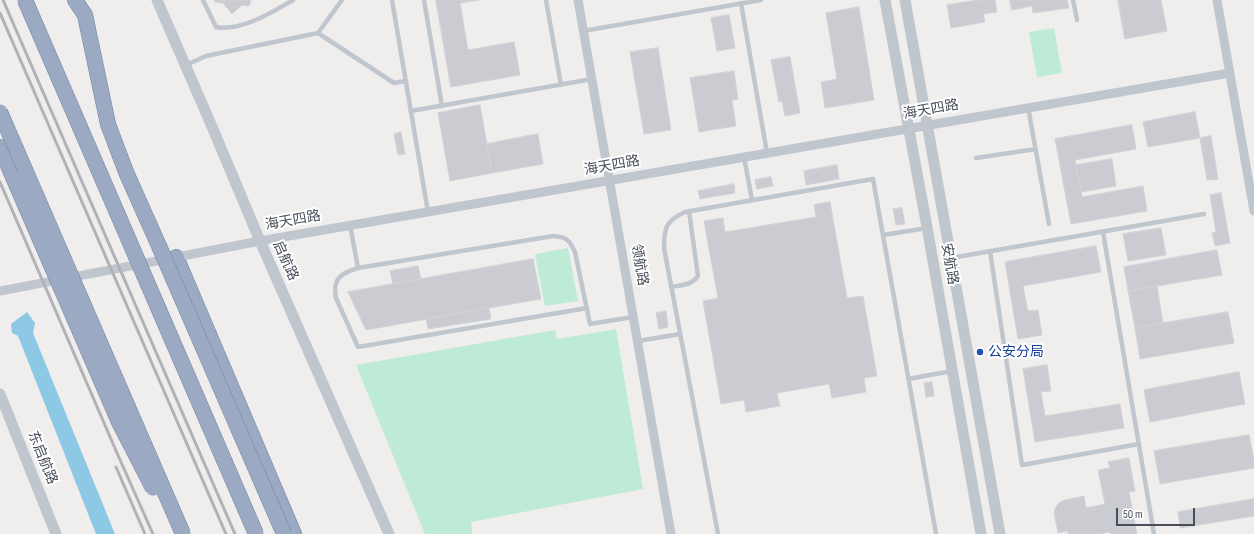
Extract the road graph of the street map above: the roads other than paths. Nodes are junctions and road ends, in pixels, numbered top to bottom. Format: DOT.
graph roads {
  1 [pos="25,0"];
  2 [pos="75,0"];
  3 [pos="157,0"];
  4 [pos="203,0"];
  5 [pos="293,0"];
  6 [pos="342,0"];
  7 [pos="392,0"];
  8 [pos="424,0"];
  9 [pos="546,0"];
  10 [pos="578,0"];
  11 [pos="761,0"];
  12 [pos="885,0"];
  13 [pos="906,0"];
  14 [pos="1073,0"];
  15 [pos="1217,0"];
  16 [pos="741,4"];
  17 [pos="1077,20"];
  18 [pos="583,31"];
  19 [pos="318,33"];
  20 [pos="185,65"];
  21 [pos="1230,73"];
  22 [pos="592,79"];
  23 [pos="406,81"];
  24 [pos="561,85"];
  25 [pos="442,106"];
  26 [pos="1028,107"];
  27 [pos="411,111"];
  28 [pos="0,112"];
  29 [pos="927,124"];
  30 [pos="909,128"];
  31 [pos="0,148"];
  32 [pos="1036,149"];
  33 [pos="767,153"];
  34 [pos="744,157"];
  35 [pos="976,158"];
  36 [pos="610,180"];
  37 [pos="752,200"];
  38 [pos="689,211"];
  39 [pos="1254,211"];
  40 [pos="428,212"];
  41 [pos="1204,214"];
  42 [pos="1049,224"];
  43 [pos="350,225"];
  44 [pos="927,227"];
  45 [pos="1103,232"];
  46 [pos="883,235"];
  47 [pos="260,241"];
  48 [pos="990,251"];
  49 [pos="176,257"];
  50 [pos="951,258"];
  51 [pos="358,268"];
  52 [pos="671,287"];
  53 [pos="0,291"];
  54 [pos="587,308"];
  55 [pos="633,317"];
  56 [pos="680,334"];
  57 [pos="638,342"];
  58 [pos="952,371"];
  59 [pos="908,379"];
  60 [pos="0,394"];
  61 [pos="1139,444"];
  62 [pos="56,534"];
  63 [pos="182,534"];
  64 [pos="256,534"];
  65 [pos="284,534"];
  66 [pos="294,534"];
  67 [pos="389,534"];
  68 [pos="671,534"];
  69 [pos="718,534"];
  70 [pos="936,534"];
  71 [pos="981,534"];
  72 [pos="1000,534"];
  73 [pos="1154,534"];
  1 -- 64 [label="highway, bridge"];
  2 -- 65 [label="highway, bridge"];
  3 -- 20 [label="street, 启航路"];
  4 -- 5 [label="lane"];
  6 -- 19 [label="lane"];
  7 -- 23 [label="lane"];
  8 -- 25 [label="lane"];
  9 -- 24 [label="lane"];
  10 -- 18 [label="street, 领航路"];
  11 -- 16 [label="lane"];
  12 -- 30 [label="street, 安航路"];
  13 -- 29 [label="street, 安航路"];
  14 -- 17 [label="lane"];
  15 -- 21 [label="street"];
  16 -- 18 [label="lane"];
  16 -- 33 [label="lane"];
  18 -- 22 [label="street, 领航路"];
  19 -- 20 [label="lane"];
  19 -- 23 [label="lane"];
  20 -- 47 [label="street, 启航路"];
  21 -- 26 [label="street, 海天四路"];
  21 -- 39 [label="street"];
  22 -- 24 [label="lane"];
  22 -- 36 [label="street, 领航路"];
  23 -- 27 [label="lane"];
  24 -- 25 [label="lane"];
  25 -- 27 [label="lane"];
  26 -- 29 [label="street, 海天四路"];
  26 -- 32 [label="lane"];
  27 -- 40 [label="lane"];
  28 -- 63 [label="highway, bridge"];
  29 -- 30 [label="street, 海天四路"];
  29 -- 50 [label="street, 安航路"];
  30 -- 33 [label="street, 海天四路"];
  30 -- 44 [label="street, 安航路"];
  31 -- 63 [label="highway, bridge"];
  32 -- 35 [label="lane"];
  32 -- 42 [label="lane"];
  33 -- 34 [label="street, 海天四路"];
  34 -- 36 [label="street, 海天四路"];
  34 -- 37 [label="lane"];
  36 -- 40 [label="street, 海天四路"];
  36 -- 55 [label="street, 领航路"];
  37 -- 38 [label="lane"];
  37 -- 46 [label="lane"];
  38 -- 52 [label="lane"];
  38 -- 52 [label="lane"];
  40 -- 43 [label="street, 海天四路"];
  41 -- 45 [label="lane"];
  43 -- 47 [label="street, 海天四路"];
  43 -- 51 [label="lane"];
  44 -- 46 [label="lane"];
  44 -- 58 [label="street, 安航路"];
  45 -- 48 [label="lane"];
  45 -- 61 [label="lane"];
  46 -- 59 [label="lane"];
  47 -- 49 [label="street, 海天四路"];
  47 -- 67 [label="street, 启航路"];
  48 -- 50 [label="lane"];
  48 -- 61 [label="lane"];
  49 -- 53 [label="street, 海天四路"];
  49 -- 66 [label="highway"];
  50 -- 72 [label="street, 安航路"];
  51 -- 54 [label="lane"];
  51 -- 54 [label="lane"];
  52 -- 56 [label="lane"];
  54 -- 55 [label="lane"];
  55 -- 57 [label="street, 领航路"];
  56 -- 57 [label="lane"];
  56 -- 69 [label="lane"];
  57 -- 68 [label="street, 领航路"];
  58 -- 59 [label="lane"];
  58 -- 71 [label="street, 安航路"];
  59 -- 70 [label="lane"];
  60 -- 62 [label="street, 东启航路"];
  61 -- 73 [label="lane"];
}
